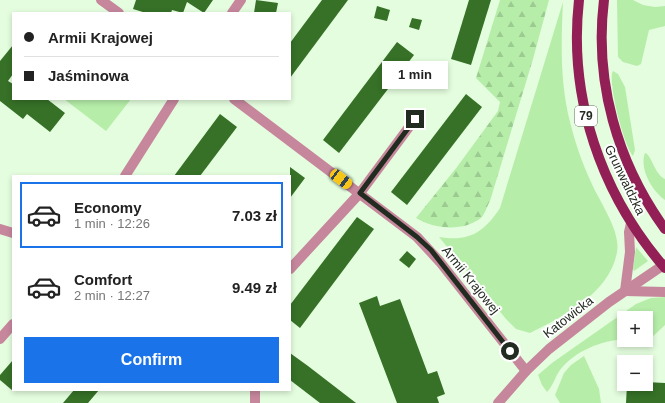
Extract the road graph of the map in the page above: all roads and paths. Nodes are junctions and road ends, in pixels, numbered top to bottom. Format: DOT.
graph roads {
  1 [pos="101,0"];
  2 [pos="241,0"];
  3 [pos="580,0"];
  4 [pos="604,0"];
  5 [pos="118,12"];
  6 [pos="233,12"];
  7 [pos="173,100"];
  8 [pos="235,100"];
  9 [pos="415,119"];
  10 [pos="126,175"];
  11 [pos="360,193"];
  12 [pos="631,223"];
  13 [pos="0,229"];
  14 [pos="665,229"];
  15 [pos="12,233"];
  16 [pos="664,266"];
  17 [pos="291,268"];
  18 [pos="625,291"];
  19 [pos="665,292"];
  20 [pos="12,325"];
  21 [pos="0,339"];
  22 [pos="526,371"];
  23 [pos="255,391"];
  24 [pos="255,403"];
  25 [pos="498,403"];
  1 -- 5 [label="street"];
  2 -- 6 [label="street"];
  3 -- 12 [label="main road, Grunwaldzka / 79"];
  4 -- 14 [label="main road, Grunwaldzka / 79"];
  7 -- 10 [label="street"];
  8 -- 11 [label="street, Armii Krajowej"];
  9 -- 11 [label="street"];
  11 -- 17 [label="street"];
  11 -- 22 [label="street, Armii Krajowej"];
  12 -- 16 [label="main road, Grunwaldzka / 79"];
  12 -- 18 [label="street"];
  13 -- 15 [label="street"];
  16 -- 18 [label="street, Katowicka"];
  18 -- 19 [label="street"];
  18 -- 22 [label="street, Katowicka"];
  20 -- 21 [label="street"];
  22 -- 25 [label="street, Katowicka"];
  23 -- 24 [label="street"];
}
